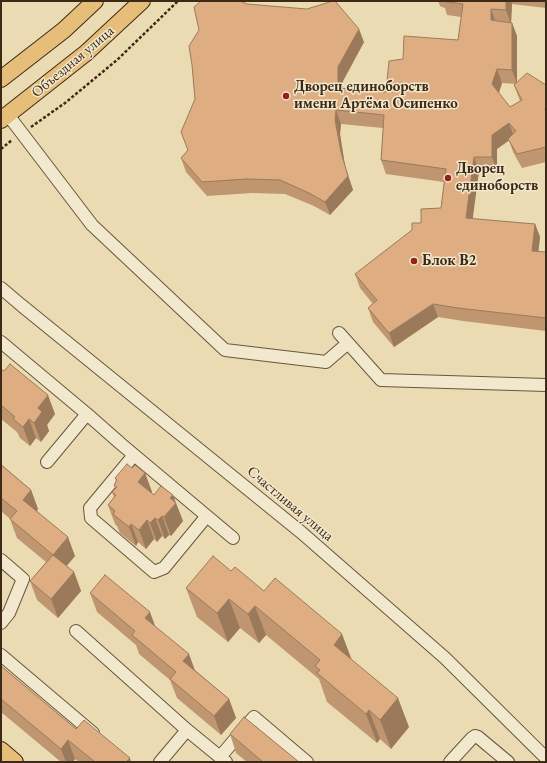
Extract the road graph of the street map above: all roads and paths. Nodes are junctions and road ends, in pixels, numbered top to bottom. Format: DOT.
graph roads {
  1 [pos="95,1"];
  2 [pos="142,1"];
  3 [pos="178,1"];
  4 [pos="1,79"];
  5 [pos="4,117"];
  6 [pos="27,130"];
  7 [pos="14,139"];
  8 [pos="1,149"];
  9 [pos="1,288"];
  10 [pos="339,333"];
  11 [pos="1,342"];
  12 [pos="348,343"];
  13 [pos="546,385"];
  14 [pos="87,414"];
  15 [pos="134,455"];
  16 [pos="47,462"];
  17 [pos="206,517"];
  18 [pos="233,538"];
  19 [pos="1,560"];
  20 [pos="1,623"];
  21 [pos="76,631"];
  22 [pos="1,655"];
  23 [pos="187,730"];
  24 [pos="104,742"];
  25 [pos="1,750"];
  26 [pos="546,758"];
  27 [pos="223,760"];
  28 [pos="15,762"];
  29 [pos="160,762"];
  30 [pos="307,762"];
  31 [pos="450,762"];
  32 [pos="508,762"];
  1 -- 4 [label="main road, Объездная улица"];
  2 -- 5 [label="main road, Объездная улица"];
  3 -- 6 [label="path"];
  5 -- 12 [label="street"];
  7 -- 8 [label="path"];
  9 -- 26 [label="street, Счастливая улица"];
  10 -- 12 [label="street"];
  11 -- 14 [label="street"];
  12 -- 13 [label="street"];
  14 -- 15 [label="street"];
  14 -- 16 [label="street"];
  15 -- 17 [label="street"];
  15 -- 17 [label="street"];
  17 -- 18 [label="street"];
  19 -- 20 [label="street"];
  21 -- 23 [label="street"];
  22 -- 24 [label="street"];
  23 -- 27 [label="street"];
  23 -- 29 [label="street"];
  25 -- 28 [label="main road"];
  27 -- 30 [label="street"];
  31 -- 32 [label="street"];
}
